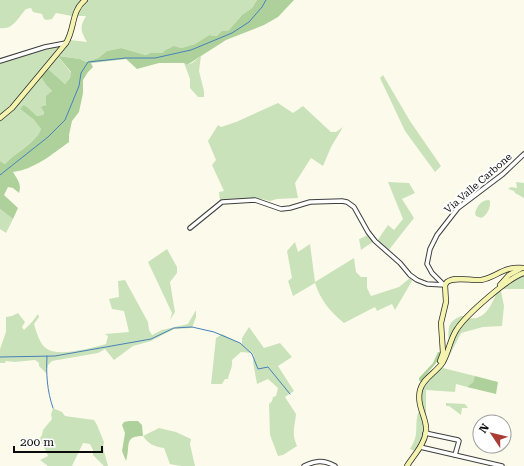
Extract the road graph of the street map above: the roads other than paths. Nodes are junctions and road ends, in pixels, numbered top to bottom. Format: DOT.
graph roads {
  1 [pos="85,0"];
  2 [pos="66,43"];
  3 [pos="0,62"];
  4 [pos="0,118"];
  5 [pos="524,154"];
  6 [pos="190,228"];
  7 [pos="507,271"];
  8 [pos="523,271"];
  9 [pos="508,280"];
  10 [pos="445,285"];
  11 [pos="498,289"];
  12 [pos="425,381"];
  13 [pos="426,433"];
  14 [pos="420,447"];
  15 [pos="455,455"];
  16 [pos="304,466"];
  17 [pos="334,466"];
  18 [pos="407,466"];
  19 [pos="502,466"];
  1 -- 2 [label="street"];
  2 -- 3 [label="street"];
  2 -- 4 [label="street"];
  5 -- 10 [label="street, Via Valle Carbone"];
  6 -- 10 [label="street"];
  7 -- 8 [label="street"];
  7 -- 9 [label="street"];
  7 -- 10 [label="street"];
  7 -- 11 [label="street"];
  8 -- 9 [label="street"];
  9 -- 11 [label="street"];
  10 -- 12 [label="street"];
  11 -- 12 [label="street"];
  12 -- 13 [label="street"];
  13 -- 14 [label="street"];
  13 -- 15 [label="street"];
  14 -- 15 [label="street"];
  14 -- 18 [label="street"];
  15 -- 19 [label="street"];
  16 -- 17 [label="street"];
}
